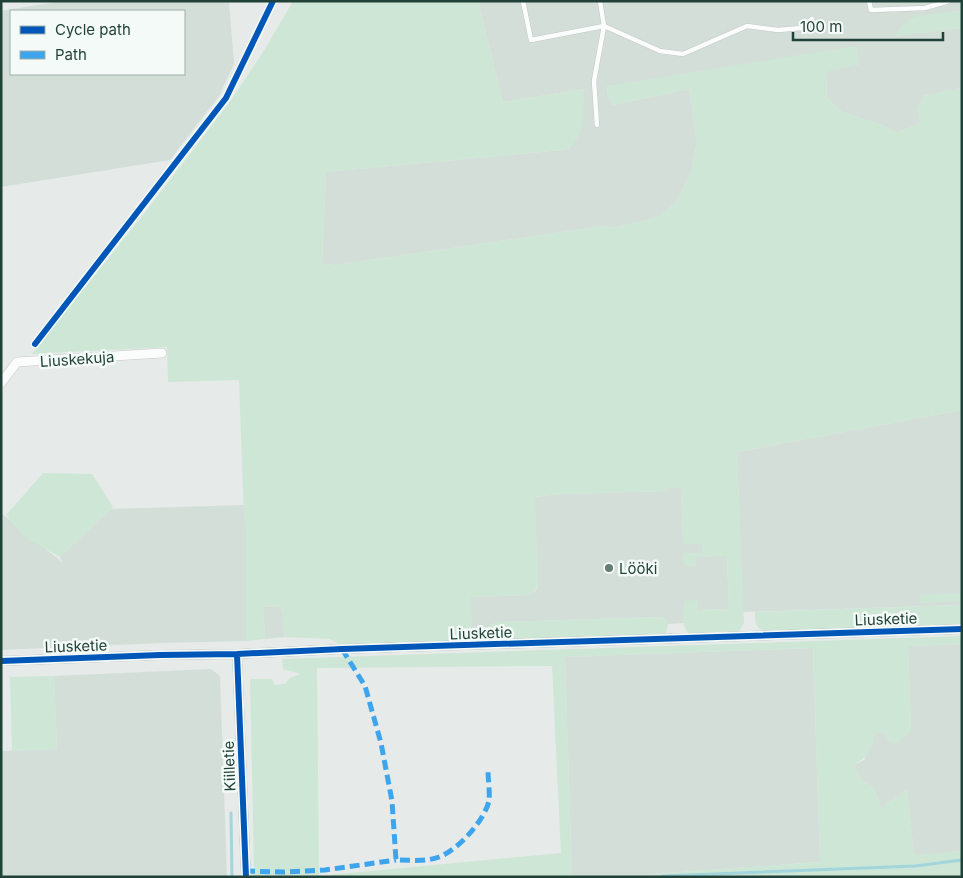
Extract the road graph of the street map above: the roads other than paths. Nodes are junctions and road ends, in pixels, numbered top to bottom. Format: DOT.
graph roads {
  1 [pos="523,1"];
  2 [pos="600,1"];
  3 [pos="869,1"];
  4 [pos="949,1"];
  5 [pos="812,19"];
  6 [pos="604,26"];
  7 [pos="597,125"];
  8 [pos="162,353"];
  9 [pos="1,382"];
  10 [pos="962,629"];
  11 [pos="237,654"];
  12 [pos="1,661"];
  13 [pos="246,877"];
  1 -- 6 [label="lane"];
  2 -- 6 [label="lane"];
  3 -- 4 [label="lane"];
  5 -- 6 [label="lane"];
  6 -- 7 [label="lane"];
  8 -- 9 [label="street, Liuskekuja"];
  10 -- 11 [label="street, Liusketie"];
  11 -- 12 [label="street, Liusketie"];
  11 -- 13 [label="street, Kiilletie"];
}
